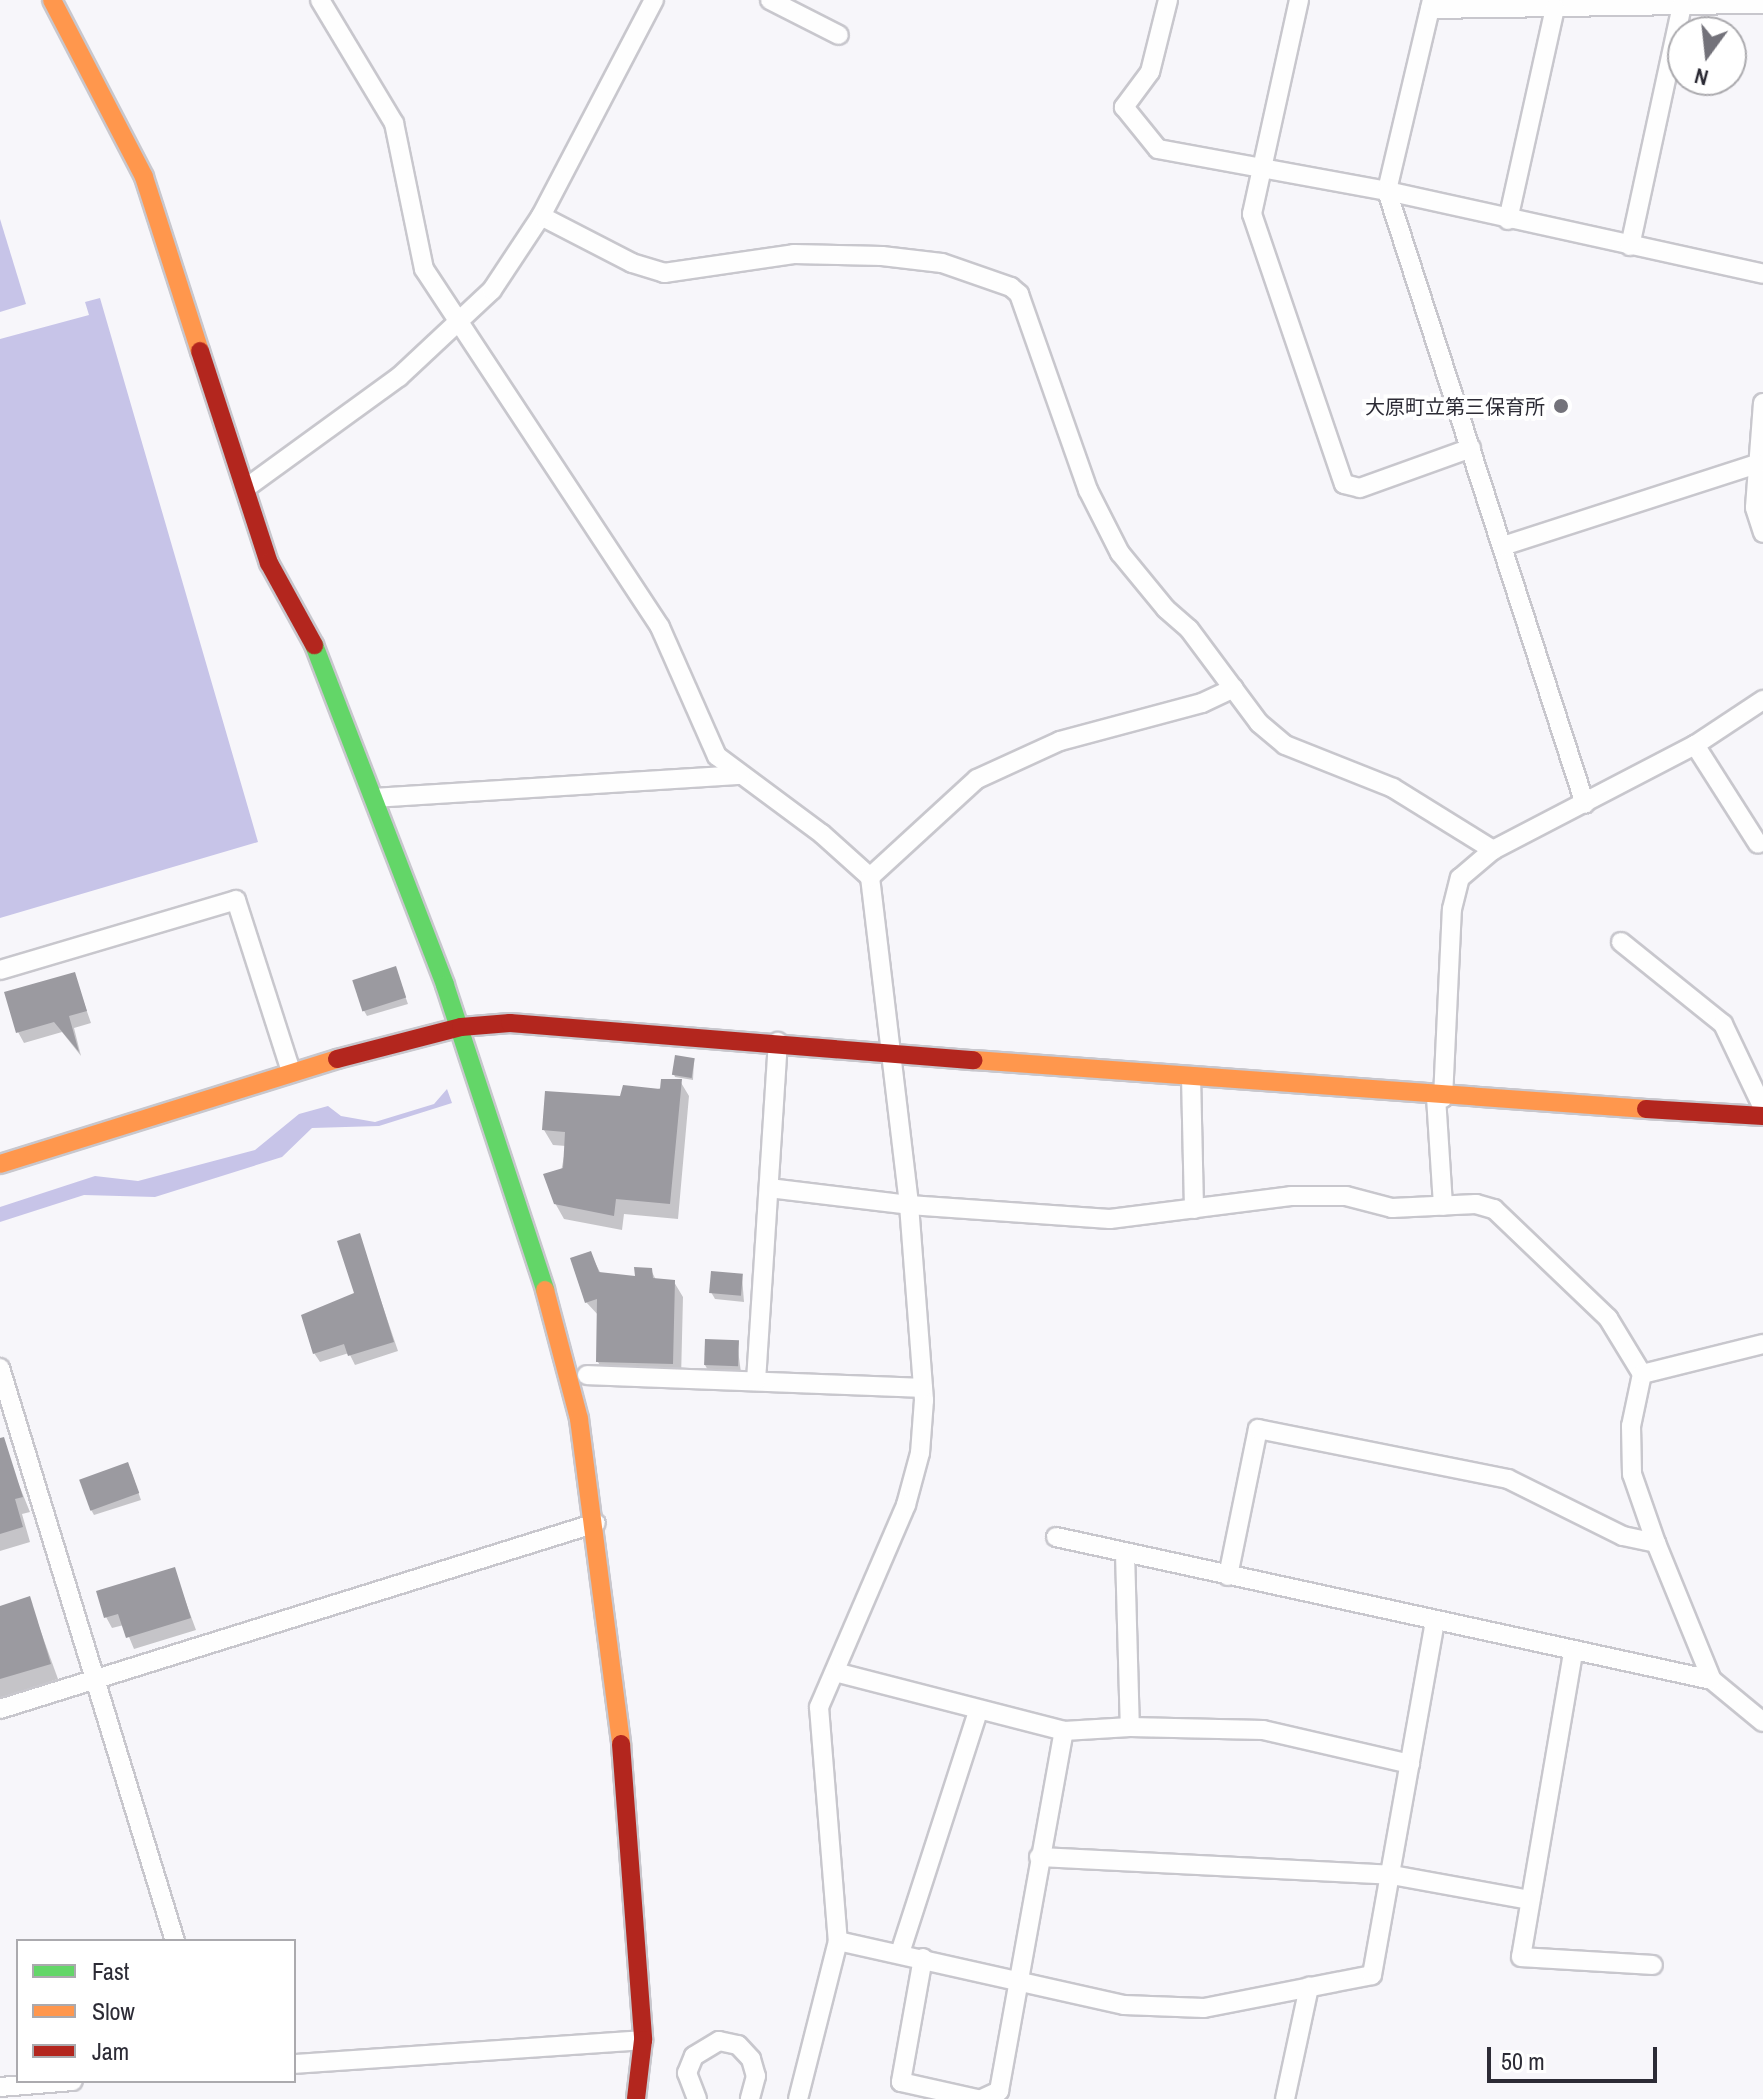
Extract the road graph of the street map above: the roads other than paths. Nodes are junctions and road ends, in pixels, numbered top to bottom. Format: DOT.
graph roads {
  1 [pos="52,0"];
  2 [pos="320,0"];
  3 [pos="654,0"];
  4 [pos="770,0"];
  5 [pos="1168,0"];
  6 [pos="1299,0"];
  7 [pos="1763,4"];
  8 [pos="1431,5"];
  9 [pos="1682,5"];
  10 [pos="1555,8"];
  11 [pos="839,35"];
  12 [pos="1261,171"];
  13 [pos="1387,191"];
  14 [pos="541,216"];
  15 [pos="1508,220"];
  16 [pos="1630,246"];
  17 [pos="1763,274"];
  18 [pos="459,317"];
  19 [pos="1763,403"];
  20 [pos="1471,448"];
  21 [pos="1757,464"];
  22 [pos="246,488"];
  23 [pos="1763,533"];
  24 [pos="1503,546"];
  25 [pos="1234,688"];
  26 [pos="1763,700"];
  27 [pos="1695,745"];
  28 [pos="740,775"];
  29 [pos="374,798"];
  30 [pos="1585,804"];
  31 [pos="1758,844"];
  32 [pos="1493,850"];
  33 [pos="870,877"];
  34 [pos="1621,942"];
  35 [pos="0,970"];
  36 [pos="461,1027"];
  37 [pos="778,1042"];
  38 [pos="889,1051"];
  39 [pos="291,1071"];
  40 [pos="1191,1076"];
  41 [pos="1440,1098"];
  42 [pos="1763,1108"];
  43 [pos="1763,1116"];
  44 [pos="0,1164"];
  45 [pos="769,1188"];
  46 [pos="909,1205"];
  47 [pos="1443,1206"];
  48 [pos="1194,1209"];
  49 [pos="1763,1344"];
  50 [pos="0,1368"];
  51 [pos="1642,1374"];
  52 [pos="587,1375"];
  53 [pos="756,1381"];
  54 [pos="923,1388"];
  55 [pos="596,1523"];
  56 [pos="1056,1537"];
  57 [pos="1656,1543"];
  58 [pos="1125,1553"];
  59 [pos="1228,1576"];
  60 [pos="1435,1623"];
  61 [pos="1573,1653"];
  62 [pos="835,1672"];
  63 [pos="93,1680"];
  64 [pos="1712,1680"];
  65 [pos="0,1709"];
  66 [pos="978,1712"];
  67 [pos="1763,1722"];
  68 [pos="1130,1727"];
  69 [pos="1064,1731"];
  70 [pos="1410,1764"];
  71 [pos="1039,1857"];
  72 [pos="1392,1875"];
  73 [pos="1530,1900"];
  74 [pos="174,1939"];
  75 [pos="838,1941"];
  76 [pos="900,1953"];
  77 [pos="923,1958"];
  78 [pos="1653,1965"];
  79 [pos="1017,1978"];
  80 [pos="1309,1987"];
  81 [pos="643,2040"];
  82 [pos="296,2064"];
  83 [pos="49,2083"];
  84 [pos="0,2087"];
  85 [pos="751,2097"];
  86 [pos="636,2099"];
  87 [pos="697,2099"];
  88 [pos="798,2099"];
  89 [pos="979,2099"];
  90 [pos="1285,2099"];
  1 -- 22 [label="street"];
  2 -- 18 [label="street"];
  3 -- 14 [label="street"];
  4 -- 11 [label="street"];
  5 -- 12 [label="street"];
  6 -- 12 [label="street"];
  7 -- 9 [label="street"];
  8 -- 10 [label="street"];
  8 -- 13 [label="street"];
  9 -- 10 [label="street"];
  9 -- 16 [label="street"];
  10 -- 15 [label="street"];
  12 -- 13 [label="street"];
  12 -- 20 [label="street"];
  13 -- 15 [label="street"];
  13 -- 20 [label="street"];
  14 -- 18 [label="street"];
  14 -- 25 [label="street"];
  15 -- 16 [label="street"];
  16 -- 17 [label="street"];
  18 -- 22 [label="street"];
  18 -- 28 [label="street"];
  19 -- 21 [label="street"];
  20 -- 24 [label="street"];
  21 -- 23 [label="street"];
  21 -- 24 [label="street"];
  22 -- 29 [label="street"];
  24 -- 30 [label="street"];
  25 -- 32 [label="street"];
  25 -- 33 [label="street"];
  26 -- 27 [label="street"];
  27 -- 30 [label="street"];
  27 -- 31 [label="street"];
  28 -- 29 [label="street"];
  28 -- 33 [label="street"];
  29 -- 36 [label="street"];
  30 -- 32 [label="street"];
  32 -- 41 [label="street"];
  33 -- 38 [label="street"];
  34 -- 42 [label="street"];
  35 -- 39 [label="street"];
  36 -- 37 [label="street"];
  36 -- 39 [label="street"];
  36 -- 55 [label="street"];
  37 -- 38 [label="street"];
  37 -- 45 [label="street"];
  38 -- 40 [label="street"];
  38 -- 46 [label="street"];
  39 -- 44 [label="street"];
  40 -- 41 [label="street"];
  40 -- 48 [label="street"];
  41 -- 43 [label="street"];
  41 -- 47 [label="street"];
  45 -- 46 [label="street"];
  45 -- 53 [label="street"];
  46 -- 48 [label="street"];
  46 -- 54 [label="street"];
  47 -- 48 [label="street"];
  47 -- 51 [label="street"];
  49 -- 51 [label="street"];
  50 -- 63 [label="street"];
  51 -- 57 [label="street"];
  52 -- 53 [label="street"];
  53 -- 54 [label="street"];
  54 -- 62 [label="street"];
  55 -- 63 [label="street"];
  55 -- 81 [label="street"];
  56 -- 58 [label="street"];
  57 -- 59 [label="street"];
  57 -- 64 [label="street"];
  58 -- 59 [label="street"];
  58 -- 68 [label="street"];
  59 -- 60 [label="street"];
  60 -- 61 [label="street"];
  60 -- 70 [label="street"];
  61 -- 64 [label="street"];
  61 -- 73 [label="street"];
  62 -- 66 [label="street"];
  62 -- 75 [label="street"];
  63 -- 65 [label="street"];
  63 -- 74 [label="street"];
  64 -- 67 [label="street"];
  66 -- 69 [label="street"];
  66 -- 76 [label="street"];
  68 -- 69 [label="street"];
  68 -- 70 [label="street"];
  69 -- 71 [label="street"];
  70 -- 72 [label="street"];
  71 -- 72 [label="street"];
  71 -- 79 [label="street"];
  72 -- 73 [label="street"];
  72 -- 80 [label="street"];
  73 -- 78 [label="street"];
  75 -- 76 [label="street"];
  75 -- 88 [label="street"];
  76 -- 77 [label="street"];
  77 -- 79 [label="street"];
  77 -- 89 [label="street"];
  79 -- 80 [label="street"];
  79 -- 89 [label="street"];
  80 -- 90 [label="street"];
  81 -- 82 [label="street"];
  81 -- 86 [label="street"];
  83 -- 84 [label="street"];
  85 -- 87 [label="street"];
}
